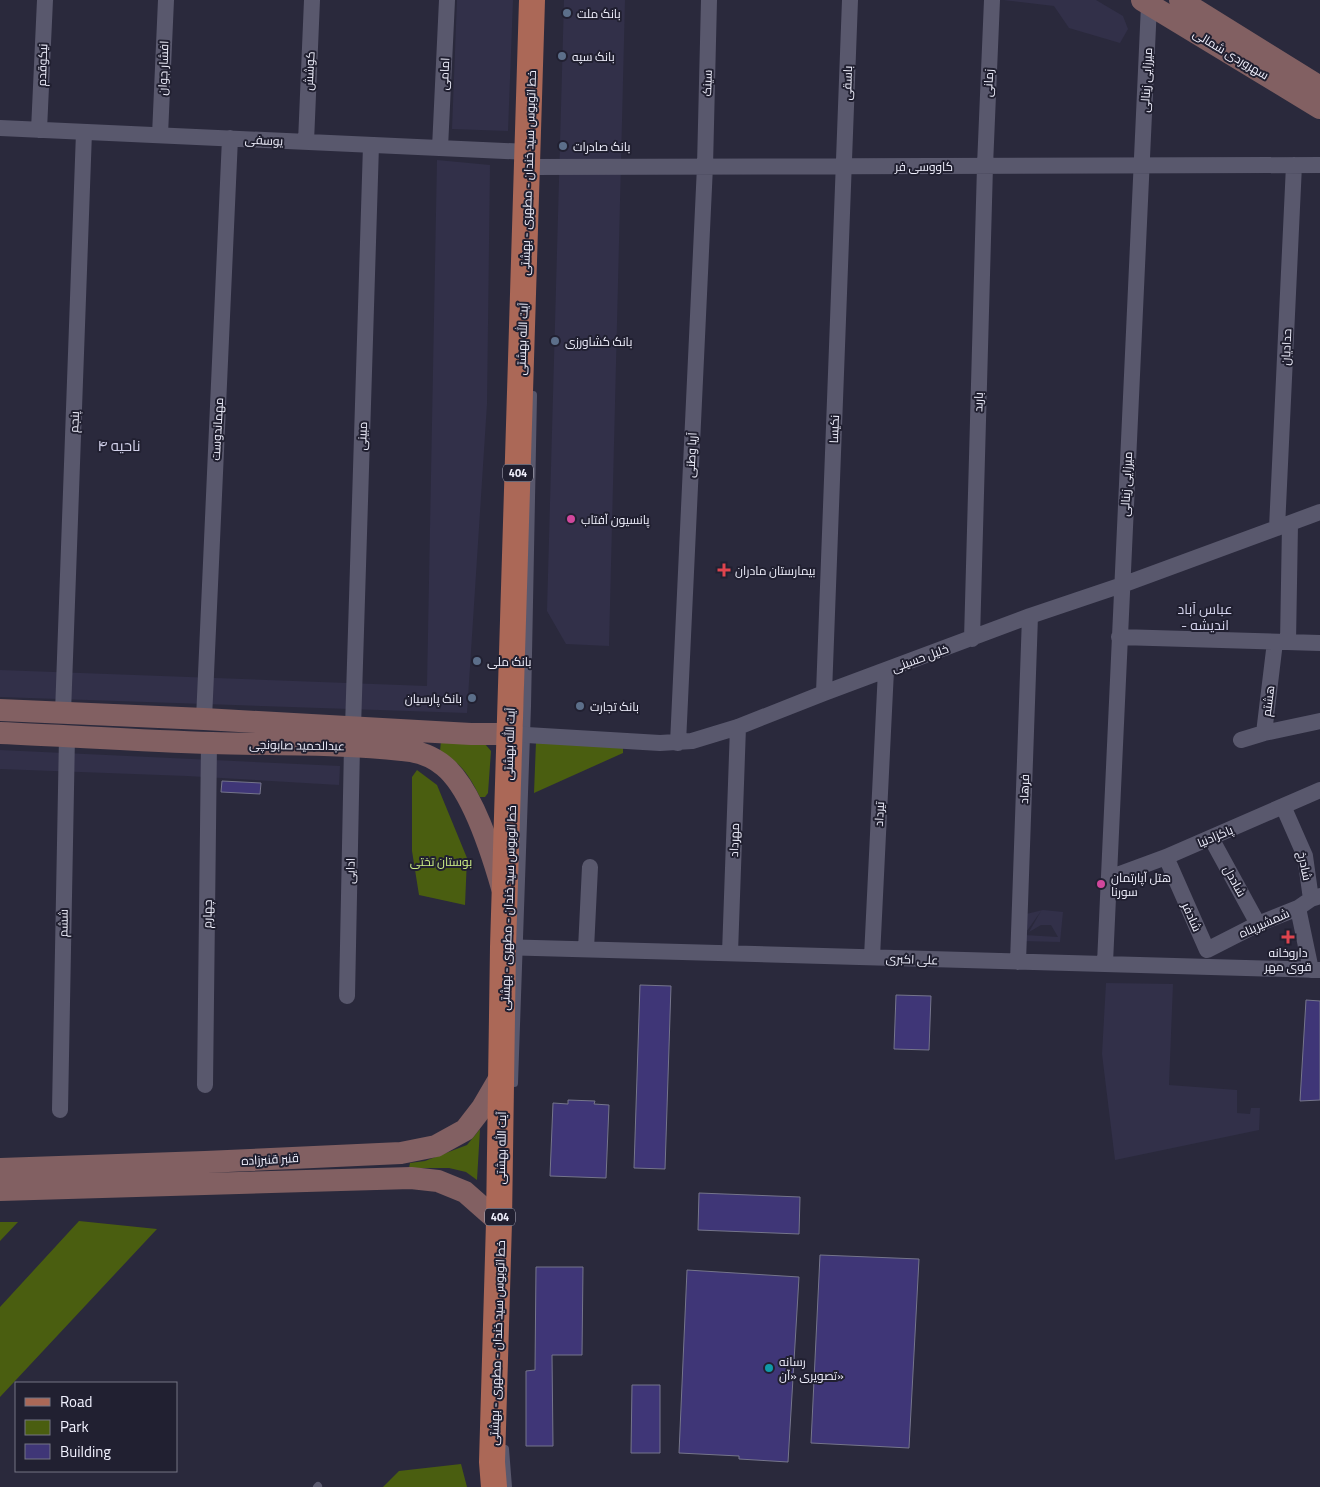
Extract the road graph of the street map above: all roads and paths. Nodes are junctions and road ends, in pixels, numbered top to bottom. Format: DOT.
graph roads {
  1 [pos="45,0"];
  2 [pos="166,0"];
  3 [pos="312,0"];
  4 [pos="447,0"];
  5 [pos="532,0"];
  6 [pos="709,0"];
  7 [pos="850,0"];
  8 [pos="992,0"];
  9 [pos="1180,0"];
  10 [pos="1147,2"];
  11 [pos="1320,87"];
  12 [pos="1320,108"];
  13 [pos="0,128"];
  14 [pos="39,130"];
  15 [pos="84,132"];
  16 [pos="160,135"];
  17 [pos="230,138"];
  18 [pos="306,142"];
  19 [pos="371,145"];
  20 [pos="440,148"];
  21 [pos="535,163"];
  22 [pos="1294,165"];
  23 [pos="1320,165"];
  24 [pos="705,166"];
  25 [pos="843,166"];
  26 [pos="984,166"];
  27 [pos="1142,166"];
  28 [pos="533,382"];
  29 [pos="1320,512"];
  30 [pos="1283,526"];
  31 [pos="1122,586"];
  32 [pos="1030,616"];
  33 [pos="1119,637"];
  34 [pos="972,639"];
  35 [pos="1282,642"];
  36 [pos="1320,643"];
  37 [pos="886,670"];
  38 [pos="824,693"];
  39 [pos="0,710"];
  40 [pos="63,713"];
  41 [pos="204,719"];
  42 [pos="1320,720"];
  43 [pos="738,727"];
  44 [pos="0,733"];
  45 [pos="1264,733"];
  46 [pos="518,734"];
  47 [pos="67,736"];
  48 [pos="353,737"];
  49 [pos="1241,740"];
  50 [pos="210,743"];
  51 [pos="678,743"];
  52 [pos="1320,790"];
  53 [pos="1282,806"];
  54 [pos="1211,838"];
  55 [pos="1166,857"];
  56 [pos="590,867"];
  57 [pos="1109,878"];
  58 [pos="505,897"];
  59 [pos="1310,901"];
  60 [pos="1258,924"];
  61 [pos="510,947"];
  62 [pos="586,949"];
  63 [pos="1207,950"];
  64 [pos="730,953"];
  65 [pos="872,957"];
  66 [pos="1018,962"];
  67 [pos="1105,964"];
  68 [pos="1316,970"];
  69 [pos="348,996"];
  70 [pos="508,1080"];
  71 [pos="205,1085"];
  72 [pos="60,1110"];
  73 [pos="0,1169"];
  74 [pos="0,1190"];
  75 [pos="500,1222"];
  76 [pos="505,1442"];
  77 [pos="494,1487"];
  78 [pos="508,1487"];
  1 -- 14 [label="street, نیکوقدم"];
  2 -- 16 [label="street, افشار جوان"];
  3 -- 18 [label="street, کوشش"];
  4 -- 20 [label="street, امامی"];
  5 -- 21 [label="main road, آیت الله بهشتی / 404"];
  6 -- 24 [label="street, سینک"];
  7 -- 25 [label="street, باسقی"];
  8 -- 26 [label="street, زمانی"];
  9 -- 11 [label="main road, سهروردی شمالی"];
  10 -- 12 [label="main road, سهروردی شمالی"];
  10 -- 27 [label="street, میرزایی زینالی"];
  13 -- 14 [label="street, یوسفی"];
  14 -- 15 [label="street, یوسفی"];
  15 -- 16 [label="street, یوسفی"];
  15 -- 40 [label="street, پنجم"];
  16 -- 17 [label="street, یوسفی"];
  17 -- 18 [label="street, یوسفی"];
  17 -- 41 [label="street, مهماندوست"];
  18 -- 19 [label="street, یوسفی"];
  19 -- 20 [label="street, یوسفی"];
  19 -- 48 [label="street, مبینی"];
  20 -- 21 [label="street, یوسفی"];
  21 -- 24 [label="street, کاووسی فر"];
  21 -- 46 [label="main road, آیت الله بهشتی / 404"];
  22 -- 23 [label="street, کاووسی فر"];
  22 -- 27 [label="street, کاووسی فر"];
  22 -- 30 [label="street, حدادیان"];
  24 -- 25 [label="street, کاووسی فر"];
  24 -- 51 [label="street, آریا وطنی"];
  25 -- 26 [label="street, کاووسی فر"];
  25 -- 38 [label="street, نکیسا"];
  26 -- 27 [label="street, کاووسی فر"];
  26 -- 34 [label="street, باربد"];
  27 -- 31 [label="street, میرزایی زینالی"];
  28 -- 46 [label="lane, خط اتوبوس سید خندان - مطهری - بهشتی"];
  29 -- 30 [label="street, خلیل حسینی"];
  30 -- 31 [label="street, خلیل حسینی"];
  30 -- 35 [label="street, حدادیان"];
  31 -- 32 [label="street, خلیل حسینی"];
  31 -- 33 [label="street, میرزایی زینالی"];
  32 -- 34 [label="street, خلیل حسینی"];
  32 -- 66 [label="street, فرهاد"];
  33 -- 35 [label="street"];
  33 -- 57 [label="street, میرزایی زینالی"];
  34 -- 37 [label="street, خلیل حسینی"];
  35 -- 36 [label="street"];
  35 -- 45 [label="street, هشتم"];
  37 -- 38 [label="street, خلیل حسینی"];
  37 -- 65 [label="street, تیرداد"];
  38 -- 43 [label="street, خلیل حسینی"];
  39 -- 40 [label="main road, عبدالحمید صابونچی"];
  40 -- 41 [label="main road, عبدالحمید صابونچی"];
  41 -- 48 [label="main road, عبدالحمید صابونچی"];
  42 -- 45 [label="street, هشتم"];
  43 -- 51 [label="street, خلیل حسینی"];
  43 -- 64 [label="street, مهرداد"];
  44 -- 47 [label="main road, عبدالحمید صابونچی"];
  45 -- 49 [label="street"];
  46 -- 48 [label="main road, عبدالحمید صابونچی"];
  46 -- 51 [label="street, خلیل حسینی"];
  46 -- 58 [label="main road, آیت الله بهشتی / 404"];
  46 -- 61 [label="lane, خط اتوبوس سید خندان - مطهری - بهشتی"];
  47 -- 50 [label="main road, عبدالحمید صابونچی"];
  47 -- 72 [label="street, ششم"];
  48 -- 50 [label="main road, عبدالحمید صابونچی"];
  48 -- 58 [label="main road, عبدالحمید صابونچی"];
  48 -- 69 [label="street, ادایی"];
  50 -- 71 [label="street, چهارم"];
  52 -- 53 [label="street, پاکزادنیا"];
  53 -- 54 [label="street, پاکزادنیا"];
  53 -- 59 [label="street, شادرخ"];
  54 -- 55 [label="street, پاکزادنیا"];
  54 -- 60 [label="street, شاددل"];
  55 -- 57 [label="street, پاکزادنیا"];
  55 -- 63 [label="street, شادفر"];
  56 -- 62 [label="street"];
  57 -- 67 [label="street, میرزایی زینالی"];
  58 -- 61 [label="main road, آیت الله بهشتی / 404"];
  59 -- 60 [label="street, شمشیرپناه"];
  59 -- 68 [label="street, شادرخ"];
  60 -- 63 [label="street, شمشیرپناه"];
  61 -- 62 [label="street, علی‌ اکبری"];
  61 -- 70 [label="main road, آیت الله بهشتی / 404"];
  62 -- 64 [label="street, علی‌ اکبری"];
  64 -- 65 [label="street, علی‌ اکبری"];
  65 -- 66 [label="street, علی‌ اکبری"];
  66 -- 67 [label="street, علی‌ اکبری"];
  67 -- 68 [label="street, علی‌ اکبری"];
  70 -- 73 [label="main road, قنبر قنبرزاده"];
  70 -- 75 [label="main road, آیت الله بهشتی / 404"];
  74 -- 75 [label="main road, قنبر قنبرزاده"];
  75 -- 77 [label="main road, آیت الله بهشتی / 404"];
  76 -- 78 [label="lane, خط اتوبوس سید خندان - مطهری - بهشتی"];
}
